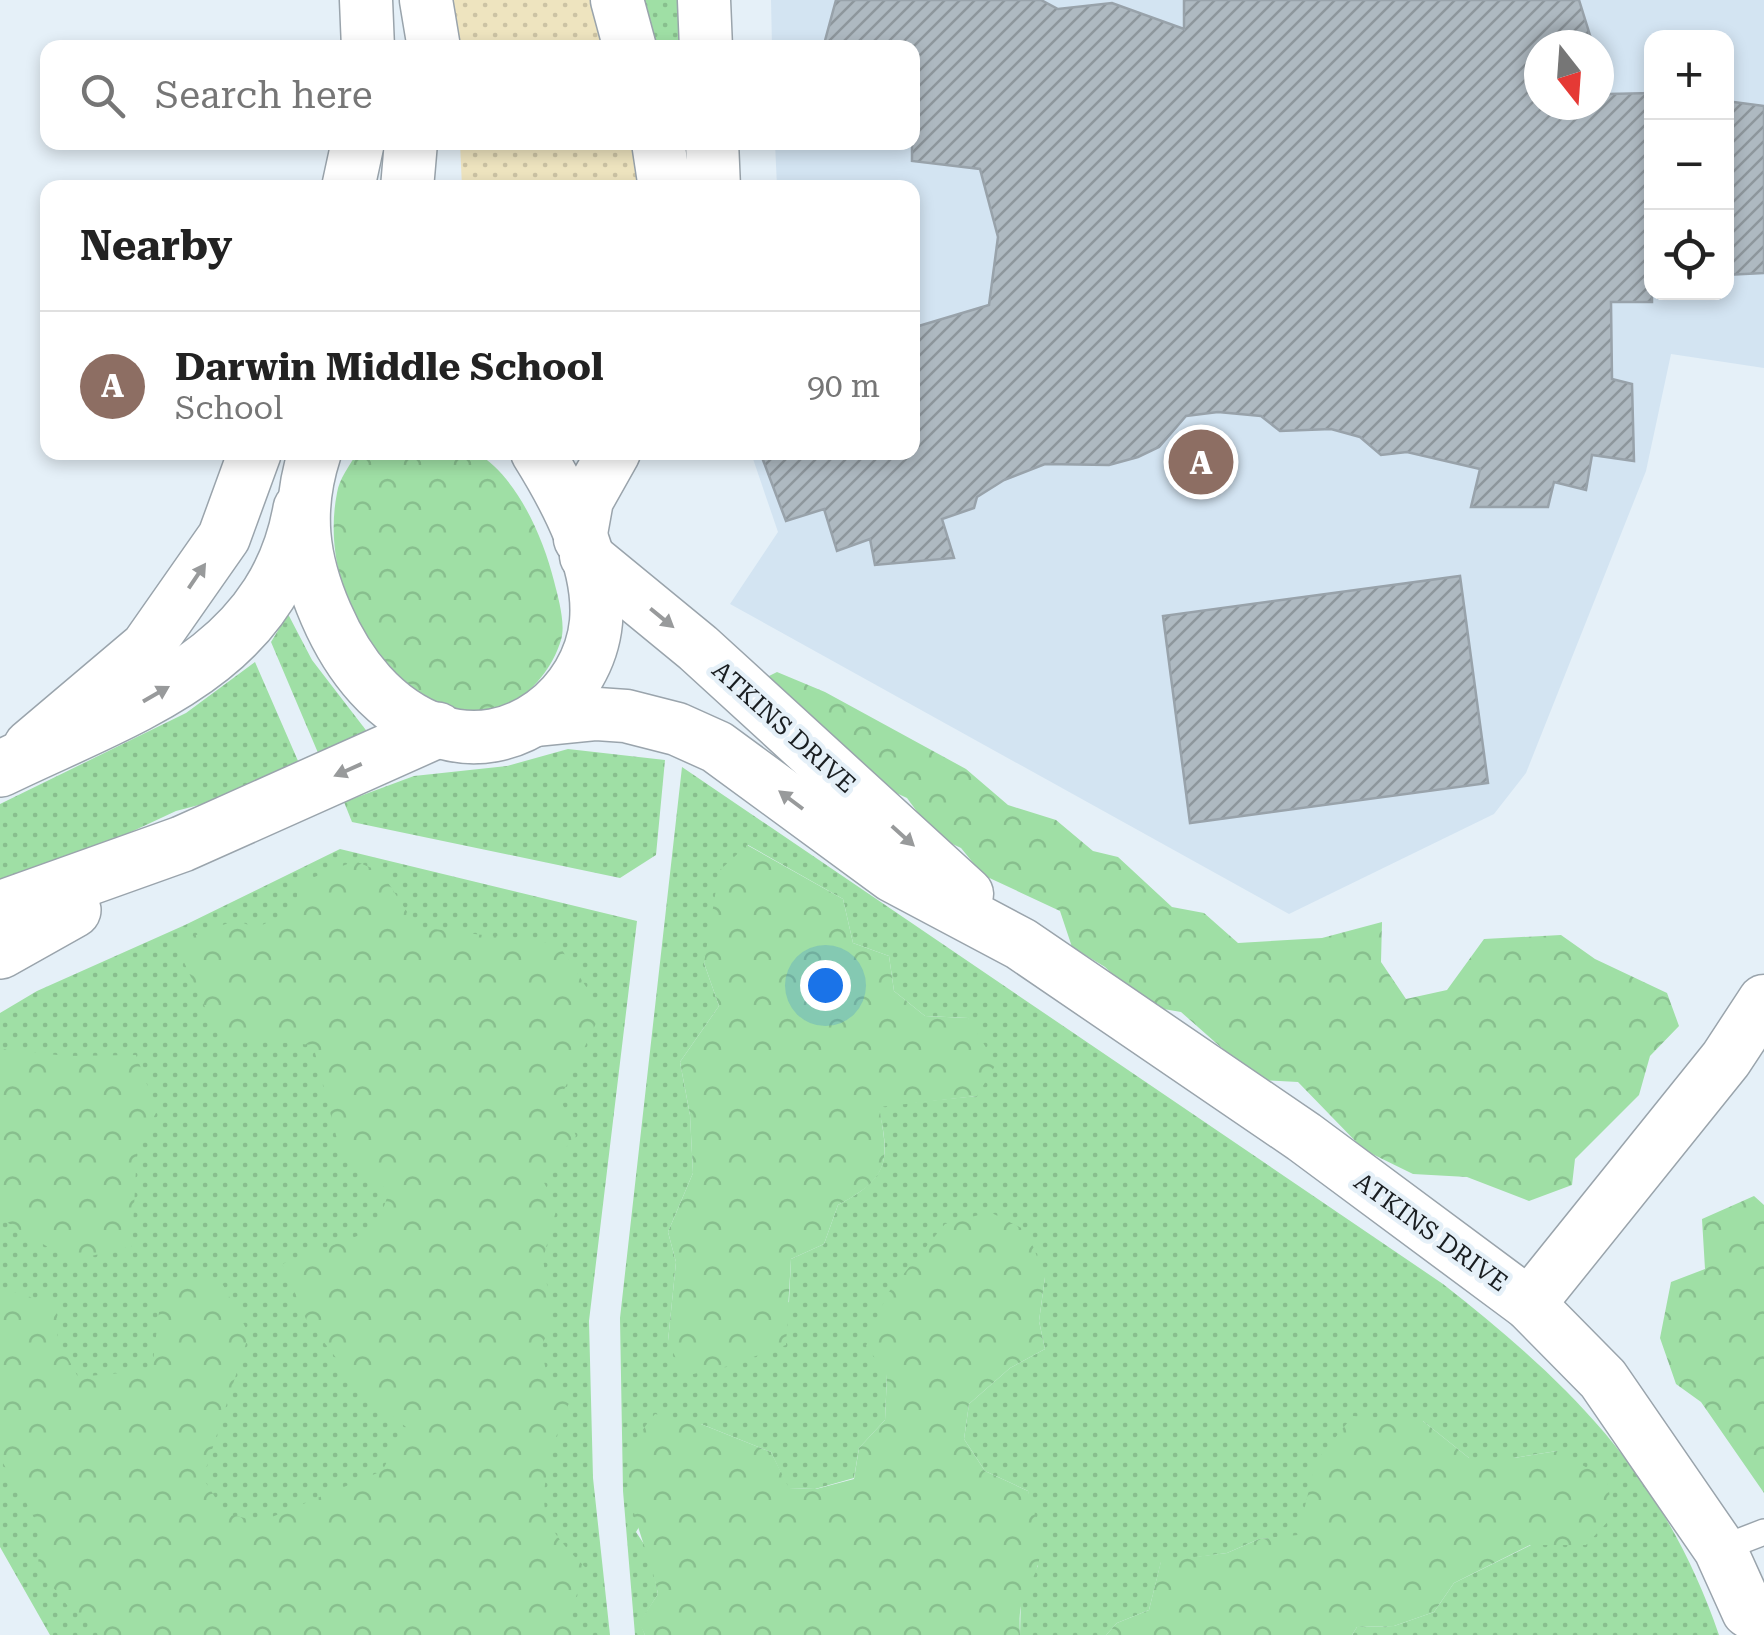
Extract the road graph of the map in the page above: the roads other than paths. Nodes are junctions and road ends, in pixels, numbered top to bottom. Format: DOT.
graph roads {
  1 [pos="366,0"];
  2 [pos="400,0"];
  3 [pos="426,0"];
  4 [pos="617,0"];
  5 [pos="704,0"];
  6 [pos="368,40"];
  7 [pos="407,40"];
  8 [pos="433,40"];
  9 [pos="628,40"];
  10 [pos="706,40"];
  11 [pos="356,150"];
  12 [pos="409,150"];
  13 [pos="441,150"];
  14 [pos="659,150"];
  15 [pos="712,150"];
  16 [pos="350,180"];
  17 [pos="408,180"];
  18 [pos="440,180"];
  19 [pos="664,180"];
  20 [pos="714,180"];
  21 [pos="252,460"];
  22 [pos="313,460"];
  23 [pos="541,460"];
  24 [pos="610,460"];
  25 [pos="301,509"];
  26 [pos="584,548"];
  27 [pos="537,720"];
  28 [pos="436,730"];
  29 [pos="3,768"];
  30 [pos="182,844"];
  31 [pos="0,909"];
  32 [pos="1022,944"];
  33 [pos="0,951"];
  34 [pos="1764,1002"];
  35 [pos="1529,1304"];
  36 [pos="1742,1540"];
  37 [pos="1751,1623"];
  1 -- 6 [label="street"];
  2 -- 7 [label="street"];
  3 -- 8 [label="street"];
  4 -- 9 [label="street"];
  5 -- 10 [label="street"];
  11 -- 16 [label="street"];
  12 -- 17 [label="street"];
  13 -- 18 [label="street"];
  14 -- 19 [label="street"];
  15 -- 20 [label="street"];
  29 -- 21 [label="street, one-way"];
  22 -- 25 [label="street"];
  23 -- 26 [label="street"];
  24 -- 26 [label="street"];
  25 -- 28 [label="street"];
  29 -- 25 [label="street, one-way"];
  26 -- 27 [label="street"];
  26 -- 32 [label="street, ATKINS DRIVE, one-way"];
  27 -- 28 [label="street, ATKINS DRIVE"];
  32 -- 27 [label="street, ATKINS DRIVE, one-way"];
  28 -- 30 [label="street, one-way"];
  30 -- 31 [label="street"];
  30 -- 33 [label="street"];
  32 -- 35 [label="street, ATKINS DRIVE"];
  34 -- 35 [label="street"];
  35 -- 36 [label="street, ATKINS DRIVE"];
  36 -- 37 [label="street, ATKINS DRIVE"];
}
